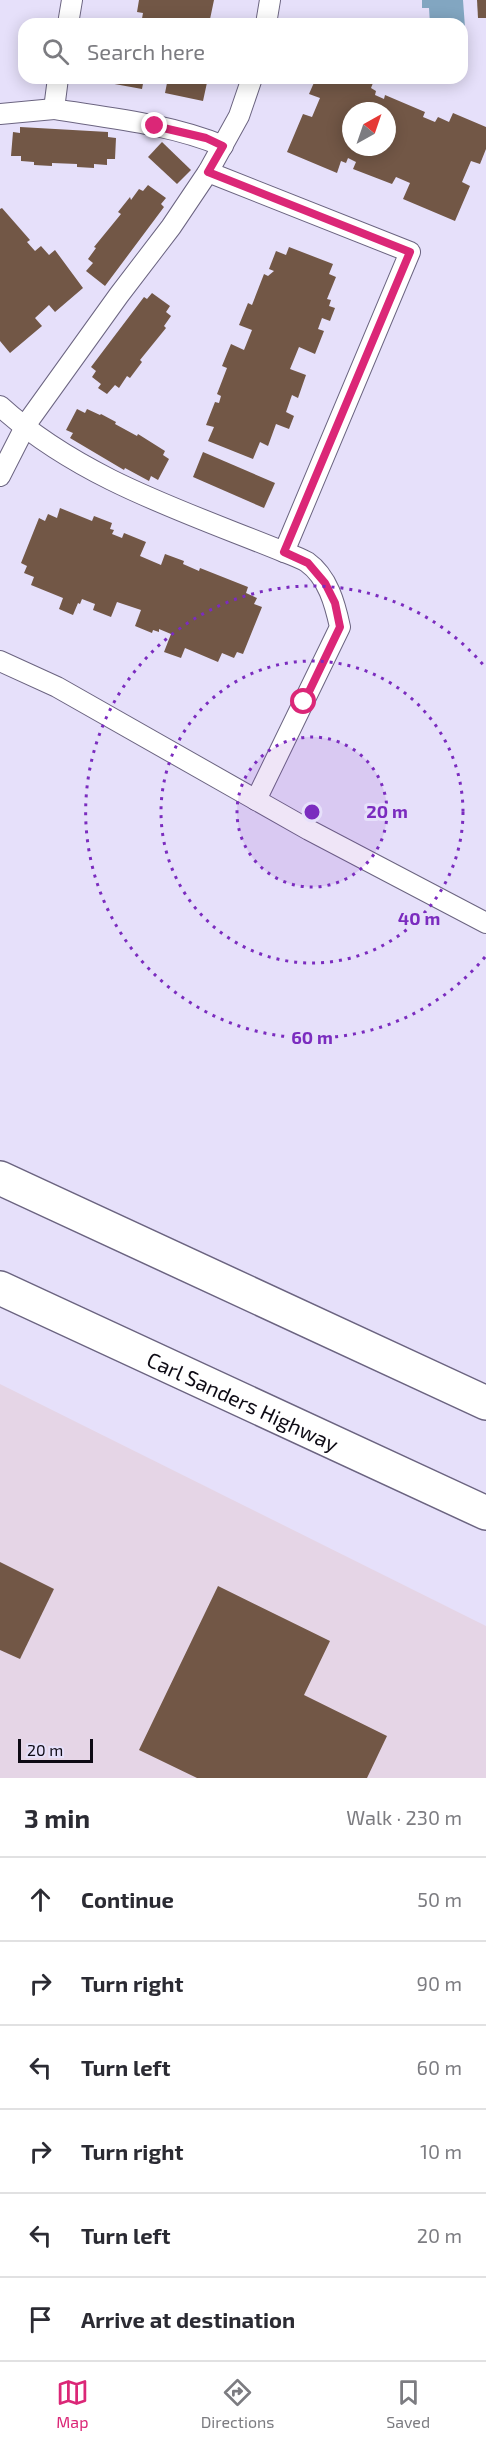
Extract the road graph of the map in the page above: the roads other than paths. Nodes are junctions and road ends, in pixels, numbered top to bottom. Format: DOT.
graph roads {
  1 [pos="72,0"];
  2 [pos="270,0"];
  3 [pos="69,18"];
  4 [pos="267,18"];
  5 [pos="57,84"];
  6 [pos="250,84"];
  7 [pos="54,109"];
  8 [pos="0,114"];
  9 [pos="223,146"];
  10 [pos="208,172"];
  11 [pos="0,406"];
  12 [pos="24,428"];
  13 [pos="0,476"];
  14 [pos="284,552"];
  15 [pos="0,661"];
  16 [pos="256,800"];
  17 [pos="486,923"];
  18 [pos="0,1178"];
  19 [pos="0,1288"];
  20 [pos="486,1403"];
  21 [pos="486,1513"];
  1 -- 3 [label="street"];
  2 -- 4 [label="street"];
  5 -- 7 [label="street"];
  6 -- 9 [label="street"];
  7 -- 8 [label="street"];
  7 -- 9 [label="street"];
  9 -- 10 [label="street"];
  10 -- 12 [label="street"];
  10 -- 14 [label="street"];
  11 -- 12 [label="street"];
  12 -- 13 [label="street"];
  12 -- 14 [label="street"];
  14 -- 16 [label="street"];
  15 -- 16 [label="street"];
  16 -- 17 [label="street"];
  18 -- 20 [label="highway"];
  19 -- 21 [label="highway, Carl Sanders Highway"];
}
